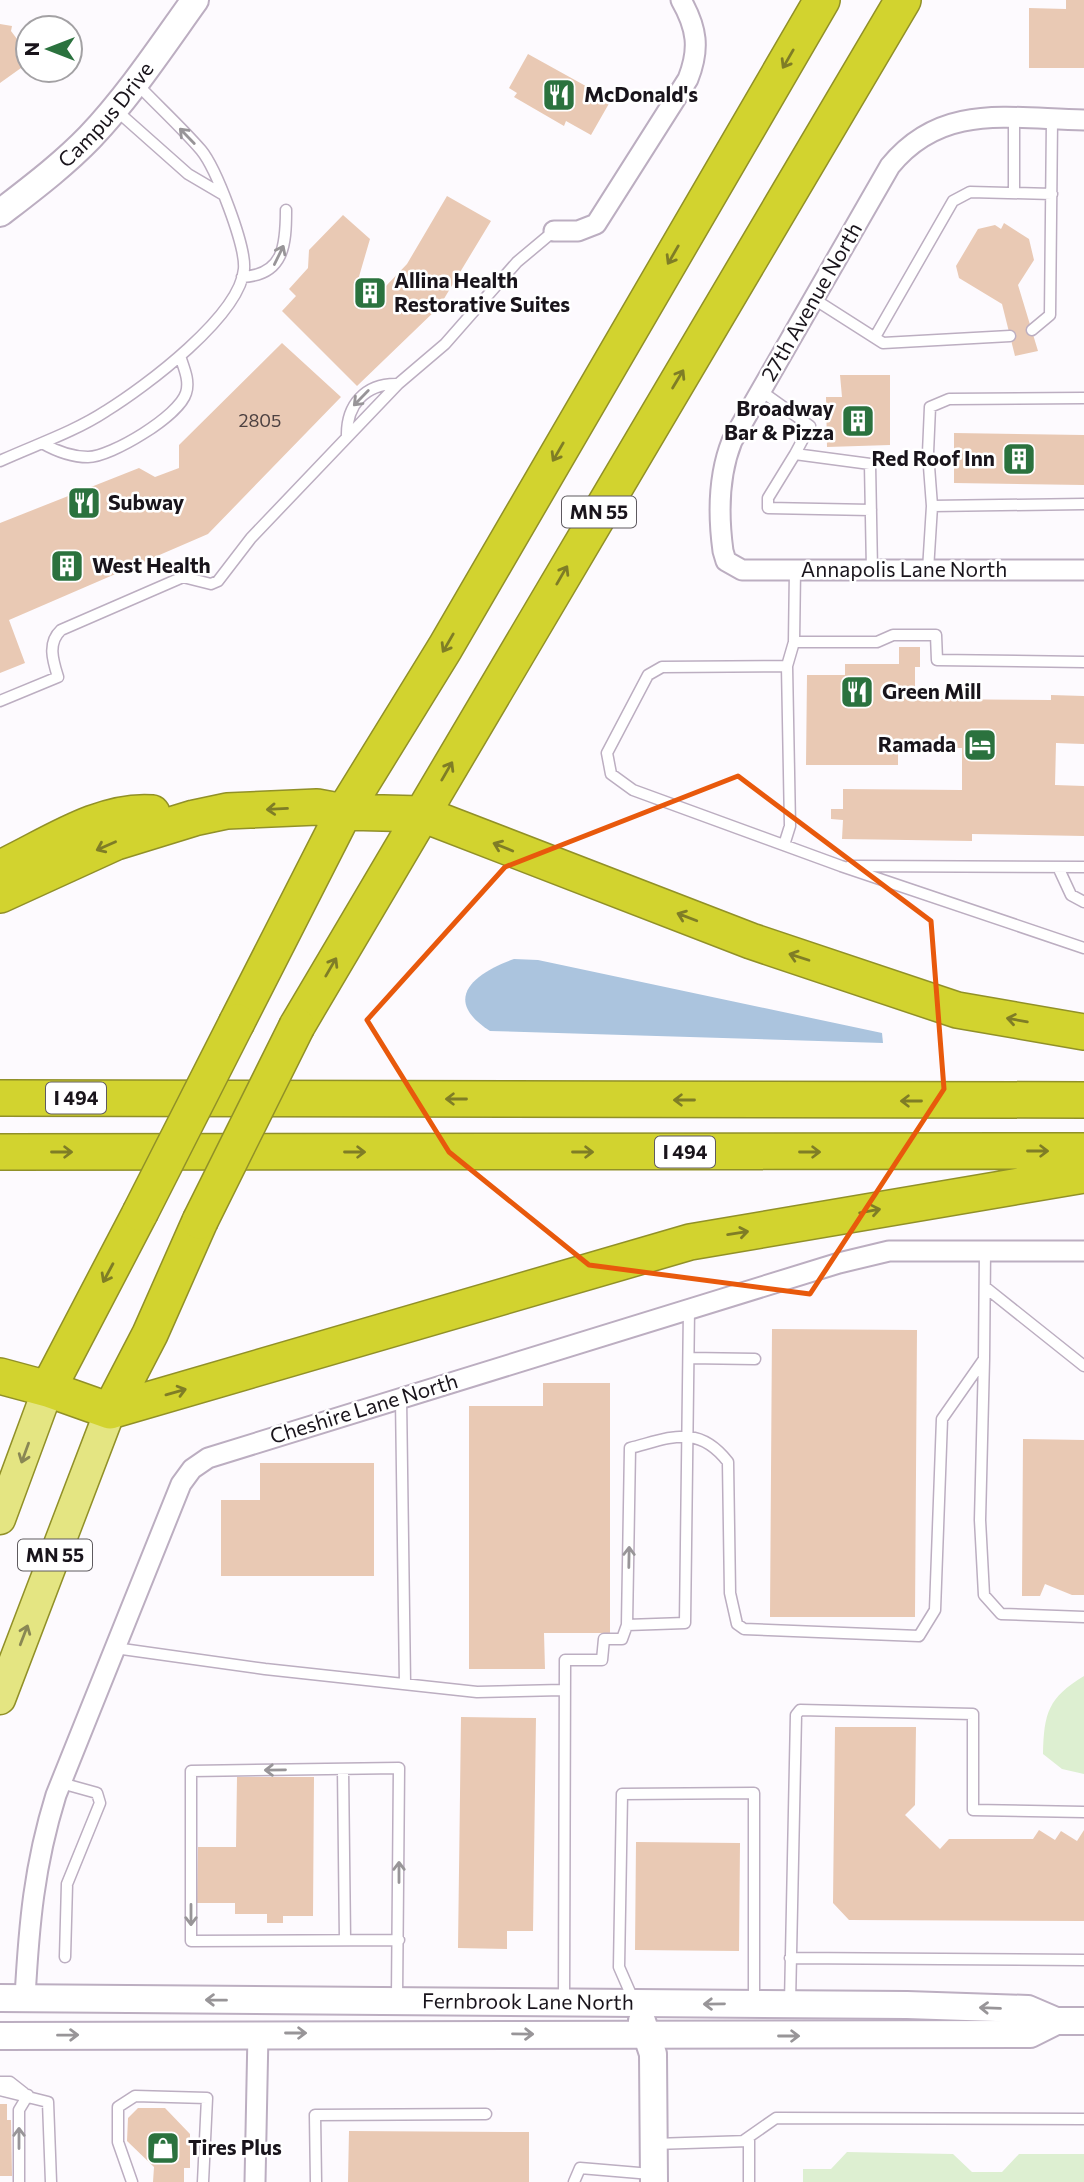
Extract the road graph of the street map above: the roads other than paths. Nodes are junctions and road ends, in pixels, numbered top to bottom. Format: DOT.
graph roads {
  1 [pos="195,0"];
  2 [pos="681,0"];
  3 [pos="822,0"];
  4 [pos="903,0"];
  5 [pos="135,82"];
  6 [pos="113,108"];
  7 [pos="1014,119"];
  8 [pos="1052,120"];
  9 [pos="1084,120"];
  10 [pos="1014,193"];
  11 [pos="222,194"];
  12 [pos="1052,194"];
  13 [pos="286,210"];
  14 [pos="0,213"];
  15 [pos="554,231"];
  16 [pos="242,276"];
  17 [pos="814,299"];
  18 [pos="1032,330"];
  19 [pos="1010,336"];
  20 [pos="875,337"];
  21 [pos="180,356"];
  22 [pos="398,384"];
  23 [pos="761,391"];
  24 [pos="1084,398"];
  25 [pos="347,437"];
  26 [pos="42,443"];
  27 [pos="795,454"];
  28 [pos="0,461"];
  29 [pos="1084,504"];
  30 [pos="932,506"];
  31 [pos="871,510"];
  32 [pos="726,561"];
  33 [pos="795,570"];
  34 [pos="872,570"];
  35 [pos="928,570"];
  36 [pos="1084,570"];
  37 [pos="794,642"];
  38 [pos="1084,662"];
  39 [pos="788,666"];
  40 [pos="0,701"];
  41 [pos="344,812"];
  42 [pos="422,814"];
  43 [pos="194,818"];
  44 [pos="784,845"];
  45 [pos="841,866"];
  46 [pos="1058,867"];
  47 [pos="1084,867"];
  48 [pos="0,869"];
  49 [pos="0,895"];
  50 [pos="1084,902"];
  51 [pos="1084,948"];
  52 [pos="1084,1032"];
  53 [pos="0,1098"];
  54 [pos="1084,1100"];
  55 [pos="1084,1151"];
  56 [pos="0,1152"];
  57 [pos="1084,1175"];
  58 [pos="985,1250"];
  59 [pos="1084,1251"];
  60 [pos="985,1287"];
  61 [pos="689,1309"];
  62 [pos="689,1358"];
  63 [pos="755,1359"];
  64 [pos="984,1359"];
  65 [pos="1084,1366"];
  66 [pos="0,1376"];
  67 [pos="48,1388"];
  68 [pos="401,1397"];
  69 [pos="110,1411"];
  70 [pos="686,1434"];
  71 [pos="0,1519"];
  72 [pos="1084,1617"];
  73 [pos="627,1625"];
  74 [pos="115,1648"];
  75 [pos="405,1684"];
  76 [pos="562,1690"];
  77 [pos="0,1699"];
  78 [pos="343,1769"];
  79 [pos="61,1783"];
  80 [pos="1084,1812"];
  81 [pos="345,1940"];
  82 [pos="399,1940"];
  83 [pos="65,1956"];
  84 [pos="790,1958"];
  85 [pos="1084,1960"];
  86 [pos="12,1998"];
  87 [pos="397,2002"];
  88 [pos="564,2002"];
  89 [pos="635,2003"];
  90 [pos="754,2003"];
  91 [pos="790,2004"];
  92 [pos="1056,2021"];
  93 [pos="1084,2021"];
  94 [pos="258,2033"];
  95 [pos="0,2036"];
  96 [pos="648,2036"];
  97 [pos="0,2082"];
  98 [pos="0,2091"];
  99 [pos="28,2095"];
  100 [pos="486,2114"];
  101 [pos="1084,2119"];
  102 [pos="743,2141"];
  103 [pos="654,2144"];
  104 [pos="654,2178"];
  105 [pos="19,2182"];
  106 [pos="51,2182"];
  107 [pos="132,2182"];
  108 [pos="203,2182"];
  109 [pos="255,2182"];
  110 [pos="316,2182"];
  111 [pos="574,2182"];
  112 [pos="749,2182"];
  1 -- 5 [label="street, Campus Drive"];
  2 -- 15 [label="street"];
  3 -- 41 [label="highway, MN 55, one-way"];
  42 -- 4 [label="highway, MN 55, one-way"];
  5 -- 6 [label="street, Campus Drive"];
  11 -- 5 [label="lane, one-way"];
  6 -- 11 [label="lane"];
  6 -- 14 [label="street, Campus Drive"];
  7 -- 8 [label="street, 27th Avenue North"];
  7 -- 10 [label="lane"];
  7 -- 17 [label="street, 27th Avenue North"];
  8 -- 9 [label="street, 27th Avenue North"];
  8 -- 12 [label="lane"];
  10 -- 12 [label="lane"];
  10 -- 20 [label="lane"];
  11 -- 16 [label="lane"];
  12 -- 18 [label="lane"];
  16 -- 13 [label="lane, one-way"];
  15 -- 22 [label="lane"];
  16 -- 21 [label="lane"];
  17 -- 20 [label="lane"];
  17 -- 23 [label="street, 27th Avenue North"];
  19 -- 20 [label="lane"];
  21 -- 26 [label="lane"];
  21 -- 26 [label="lane"];
  22 -- 25 [label="lane"];
  22 -- 25 [label="lane, one-way"];
  23 -- 27 [label="lane"];
  23 -- 32 [label="street, 27th Avenue North"];
  24 -- 30 [label="lane"];
  25 -- 40 [label="lane"];
  26 -- 28 [label="lane"];
  27 -- 31 [label="lane"];
  27 -- 31 [label="lane"];
  29 -- 30 [label="lane"];
  30 -- 35 [label="lane"];
  31 -- 34 [label="lane"];
  32 -- 33 [label="street, Annapolis Lane North"];
  33 -- 34 [label="street, Annapolis Lane North"];
  33 -- 37 [label="lane"];
  34 -- 35 [label="street, Annapolis Lane North"];
  35 -- 36 [label="street, Annapolis Lane North"];
  37 -- 38 [label="lane"];
  37 -- 39 [label="lane"];
  39 -- 44 [label="lane"];
  39 -- 44 [label="lane"];
  41 -- 42 [label="highway"];
  41 -- 43 [label="highway, one-way"];
  41 -- 67 [label="highway, MN 55, one-way, bridge"];
  52 -- 42 [label="highway, one-way"];
  69 -- 42 [label="highway, MN 55, one-way, bridge"];
  43 -- 48 [label="highway"];
  43 -- 49 [label="highway, one-way"];
  44 -- 45 [label="lane"];
  45 -- 46 [label="lane"];
  45 -- 51 [label="lane"];
  46 -- 47 [label="lane"];
  46 -- 50 [label="lane"];
  54 -- 53 [label="highway, I 494, one-way"];
  56 -- 55 [label="highway, I 494, one-way"];
  69 -- 57 [label="highway, one-way"];
  58 -- 59 [label="street, Cheshire Lane North"];
  58 -- 60 [label="lane"];
  58 -- 61 [label="street, Cheshire Lane North"];
  60 -- 64 [label="lane"];
  60 -- 65 [label="lane"];
  61 -- 62 [label="lane"];
  61 -- 68 [label="street, Cheshire Lane North"];
  62 -- 63 [label="lane"];
  62 -- 70 [label="lane"];
  64 -- 70 [label="lane"];
  64 -- 72 [label="lane"];
  66 -- 67 [label="highway"];
  67 -- 69 [label="highway"];
  67 -- 71 [label="main road, MN 55, one-way"];
  68 -- 74 [label="street, Cheshire Lane North"];
  68 -- 75 [label="lane"];
  77 -- 69 [label="main road, MN 55, one-way"];
  73 -- 70 [label="lane, one-way"];
  70 -- 73 [label="lane"];
  73 -- 76 [label="lane"];
  74 -- 75 [label="lane"];
  74 -- 79 [label="street, Cheshire Lane North"];
  75 -- 76 [label="lane"];
  76 -- 88 [label="lane"];
  78 -- 81 [label="lane"];
  78 -- 81 [label="lane, one-way"];
  82 -- 78 [label="lane, one-way"];
  79 -- 83 [label="lane"];
  79 -- 86 [label="street, Cheshire Lane North"];
  80 -- 84 [label="lane"];
  81 -- 82 [label="lane"];
  82 -- 87 [label="lane"];
  84 -- 85 [label="lane"];
  84 -- 91 [label="lane"];
  87 -- 86 [label="street, Fernbrook Lane North, one-way"];
  87 -- 88 [label="street, Fernbrook Lane North"];
  88 -- 89 [label="street, Fernbrook Lane North"];
  90 -- 89 [label="street, Fernbrook Lane North, one-way"];
  89 -- 90 [label="lane"];
  89 -- 96 [label="street"];
  90 -- 91 [label="street, Fernbrook Lane North"];
  92 -- 91 [label="street, Fernbrook Lane North, one-way"];
  92 -- 93 [label="street, Fernbrook Lane North"];
  96 -- 92 [label="street, Fernbrook Lane North, one-way"];
  95 -- 94 [label="street, Fernbrook Lane North, one-way"];
  94 -- 96 [label="street, Fernbrook Lane North, one-way"];
  94 -- 109 [label="street"];
  96 -- 103 [label="street"];
  97 -- 99 [label="lane"];
  98 -- 99 [label="lane"];
  105 -- 99 [label="lane, one-way"];
  99 -- 106 [label="lane"];
  100 -- 110 [label="lane"];
  101 -- 102 [label="lane"];
  102 -- 103 [label="lane"];
  102 -- 112 [label="lane"];
  103 -- 104 [label="street"];
  104 -- 111 [label="lane"];
  107 -- 108 [label="lane"];
}
